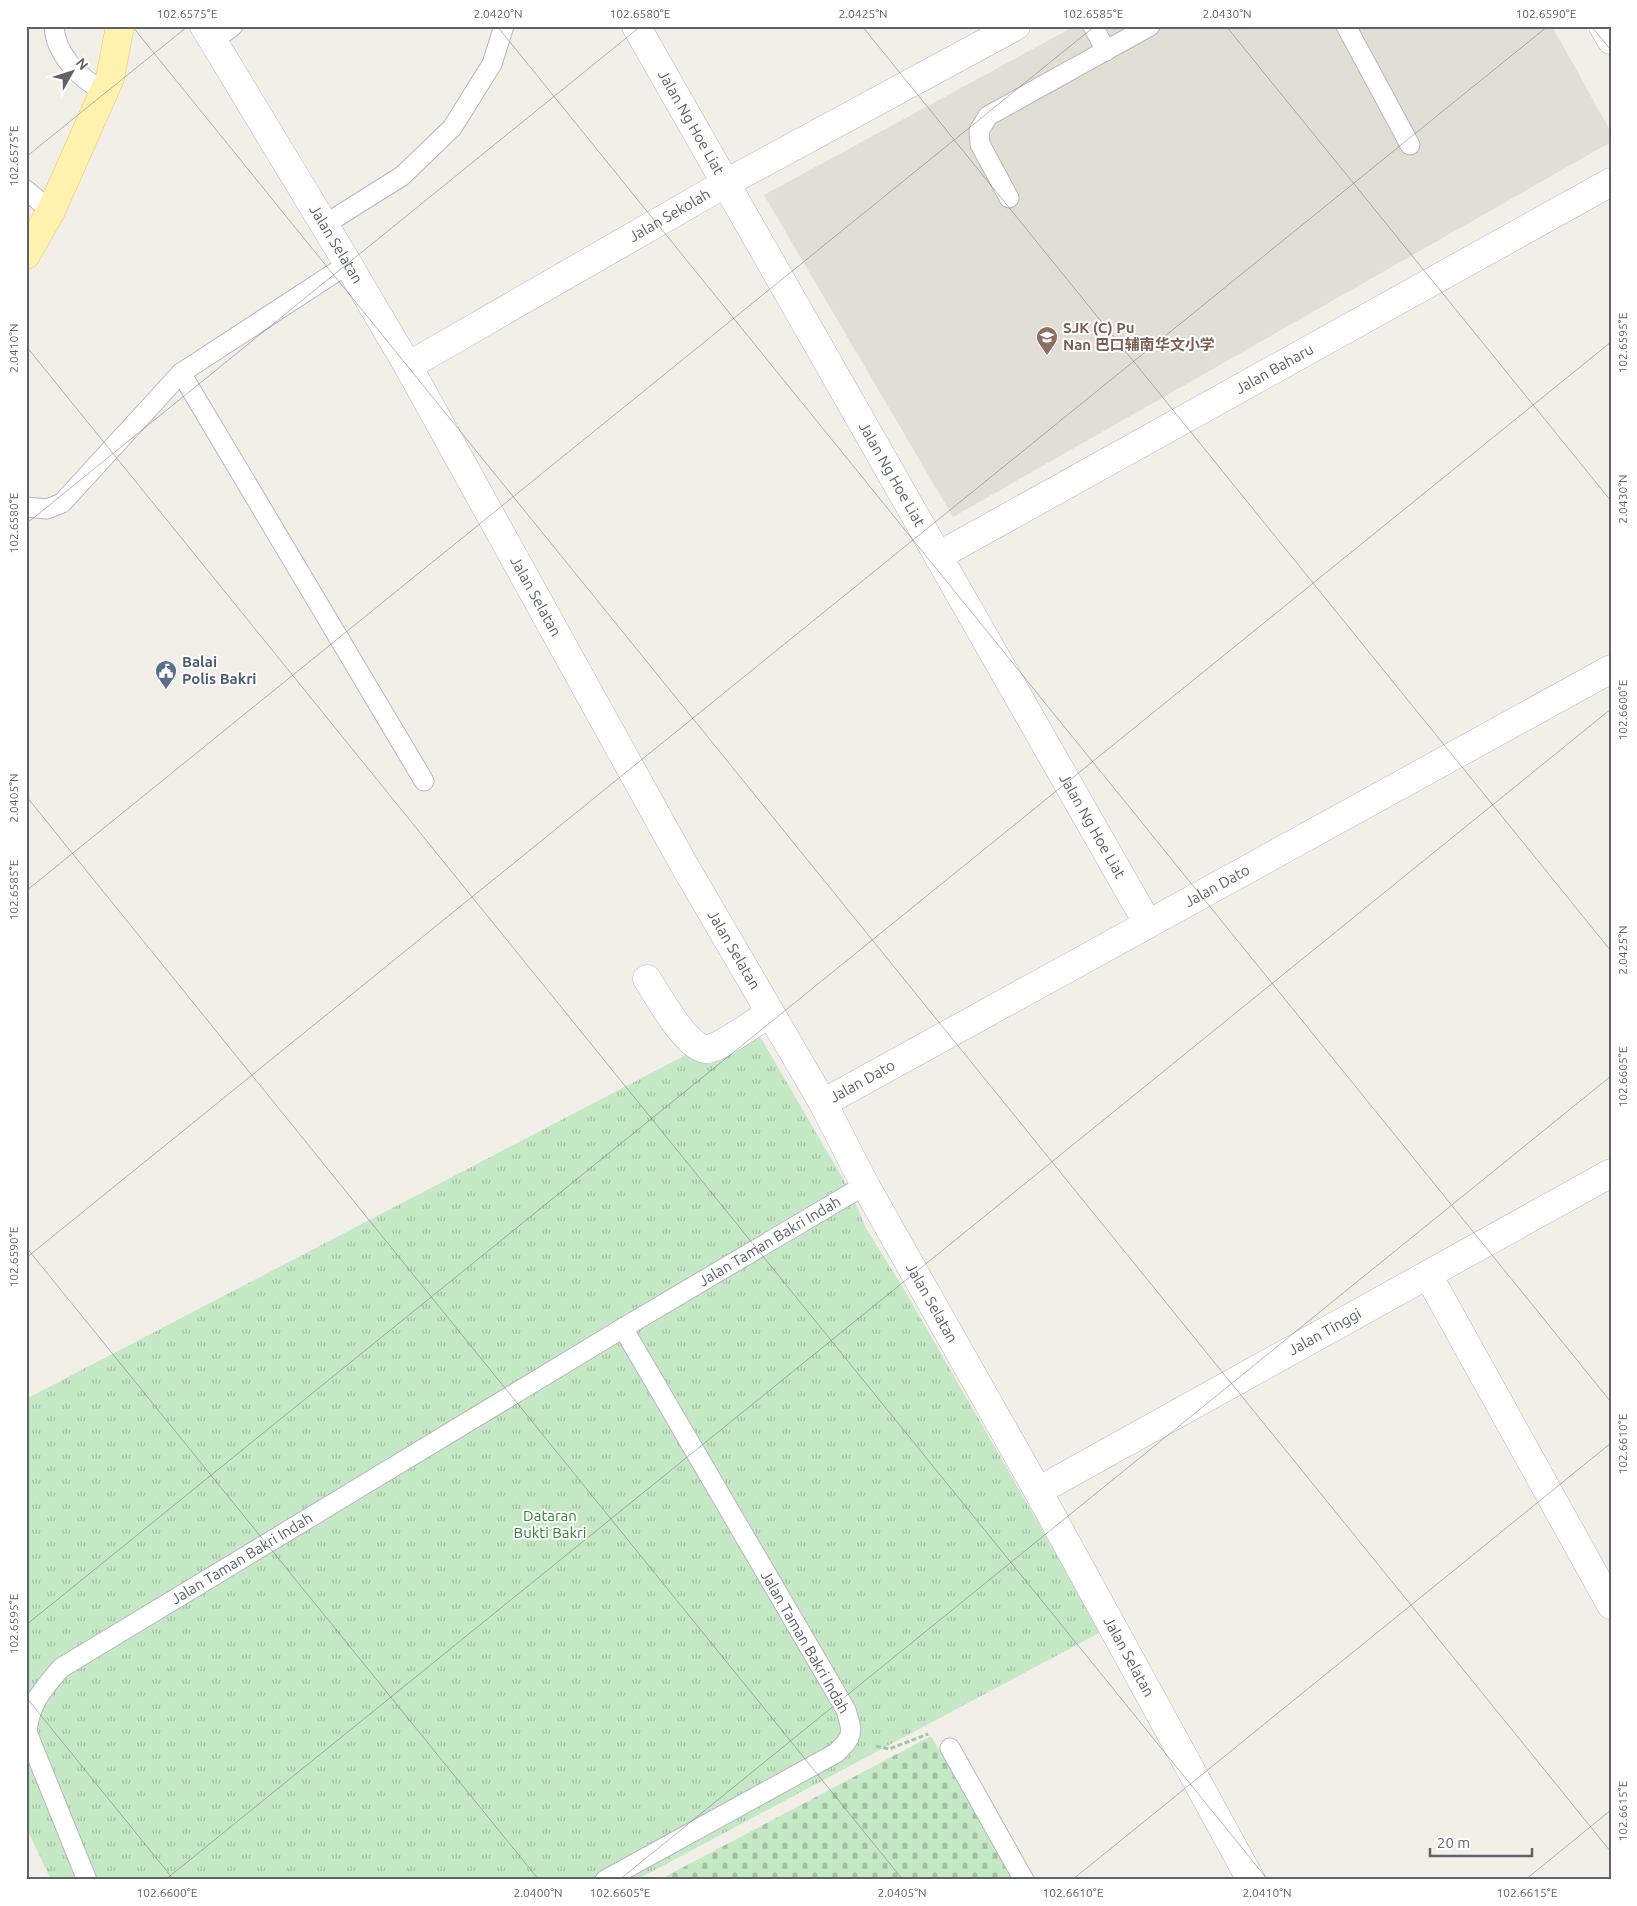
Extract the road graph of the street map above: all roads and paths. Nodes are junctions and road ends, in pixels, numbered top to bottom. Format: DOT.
graph roads {
  1 [pos="54,26"];
  2 [pos="120,26"];
  3 [pos="504,26"];
  4 [pos="636,26"];
  5 [pos="1016,26"];
  6 [pos="1093,26"];
  7 [pos="1150,26"];
  8 [pos="1346,26"];
  9 [pos="1603,26"];
  10 [pos="217,31"];
  11 [pos="1611,40"];
  12 [pos="1106,51"];
  13 [pos="104,91"];
  14 [pos="1410,145"];
  15 [pos="1611,182"];
  16 [pos="726,183"];
  17 [pos="26,190"];
  18 [pos="1009,198"];
  19 [pos="51,211"];
  20 [pos="324,225"];
  21 [pos="26,255"];
  22 [pos="348,264"];
  23 [pos="408,366"];
  24 [pos="181,373"];
  25 [pos="26,507"];
  26 [pos="938,556"];
  27 [pos="1611,669"];
  28 [pos="424,781"];
  29 [pos="1148,924"];
  30 [pos="647,979"];
  31 [pos="770,1013"];
  32 [pos="829,1100"];
  33 [pos="1611,1173"];
  34 [pos="865,1185"];
  35 [pos="1428,1275"];
  36 [pos="623,1328"];
  37 [pos="1038,1491"];
  38 [pos="1611,1605"];
  39 [pos="851,1727"];
  40 [pos="950,1748"];
  41 [pos="87,1880"];
  42 [pos="605,1880"];
  43 [pos="1024,1880"];
  44 [pos="1251,1880"];
  1 -- 13 [label="lane"];
  2 -- 13 [label="main road"];
  3 -- 20 [label="lane"];
  4 -- 16 [label="street, Jalan Ng Hoe Liat"];
  5 -- 16 [label="street, Jalan Sekolah"];
  6 -- 12 [label="lane"];
  7 -- 12 [label="lane"];
  8 -- 14 [label="lane"];
  9 -- 11 [label="street"];
  10 -- 20 [label="street, Jalan Selatan"];
  12 -- 18 [label="lane"];
  13 -- 19 [label="main road"];
  15 -- 26 [label="street, Jalan Baharu"];
  16 -- 23 [label="street, Jalan Sekolah"];
  16 -- 26 [label="street, Jalan Ng Hoe Liat"];
  17 -- 19 [label="lane"];
  19 -- 21 [label="main road"];
  20 -- 22 [label="street, Jalan Selatan"];
  22 -- 23 [label="street, Jalan Selatan"];
  22 -- 24 [label="lane"];
  23 -- 31 [label="street, Jalan Selatan"];
  24 -- 25 [label="lane"];
  24 -- 28 [label="lane"];
  26 -- 29 [label="street, Jalan Ng Hoe Liat"];
  27 -- 29 [label="street, Jalan Dato"];
  29 -- 32 [label="street, Jalan Dato"];
  30 -- 31 [label="street"];
  31 -- 32 [label="street, Jalan Selatan"];
  32 -- 34 [label="street, Jalan Selatan"];
  33 -- 35 [label="street, Jalan Tinggi"];
  34 -- 36 [label="lane, Jalan Taman Bakri Indah"];
  34 -- 37 [label="street, Jalan Selatan"];
  35 -- 37 [label="street, Jalan Tinggi"];
  35 -- 38 [label="street"];
  36 -- 39 [label="lane, Jalan Taman Bakri Indah"];
  36 -- 41 [label="lane, Jalan Taman Bakri Indah"];
  37 -- 44 [label="street, Jalan Selatan"];
  39 -- 40 [label="path"];
  39 -- 42 [label="lane, Jalan Taman Bakri Indah"];
  40 -- 43 [label="lane"];
}
